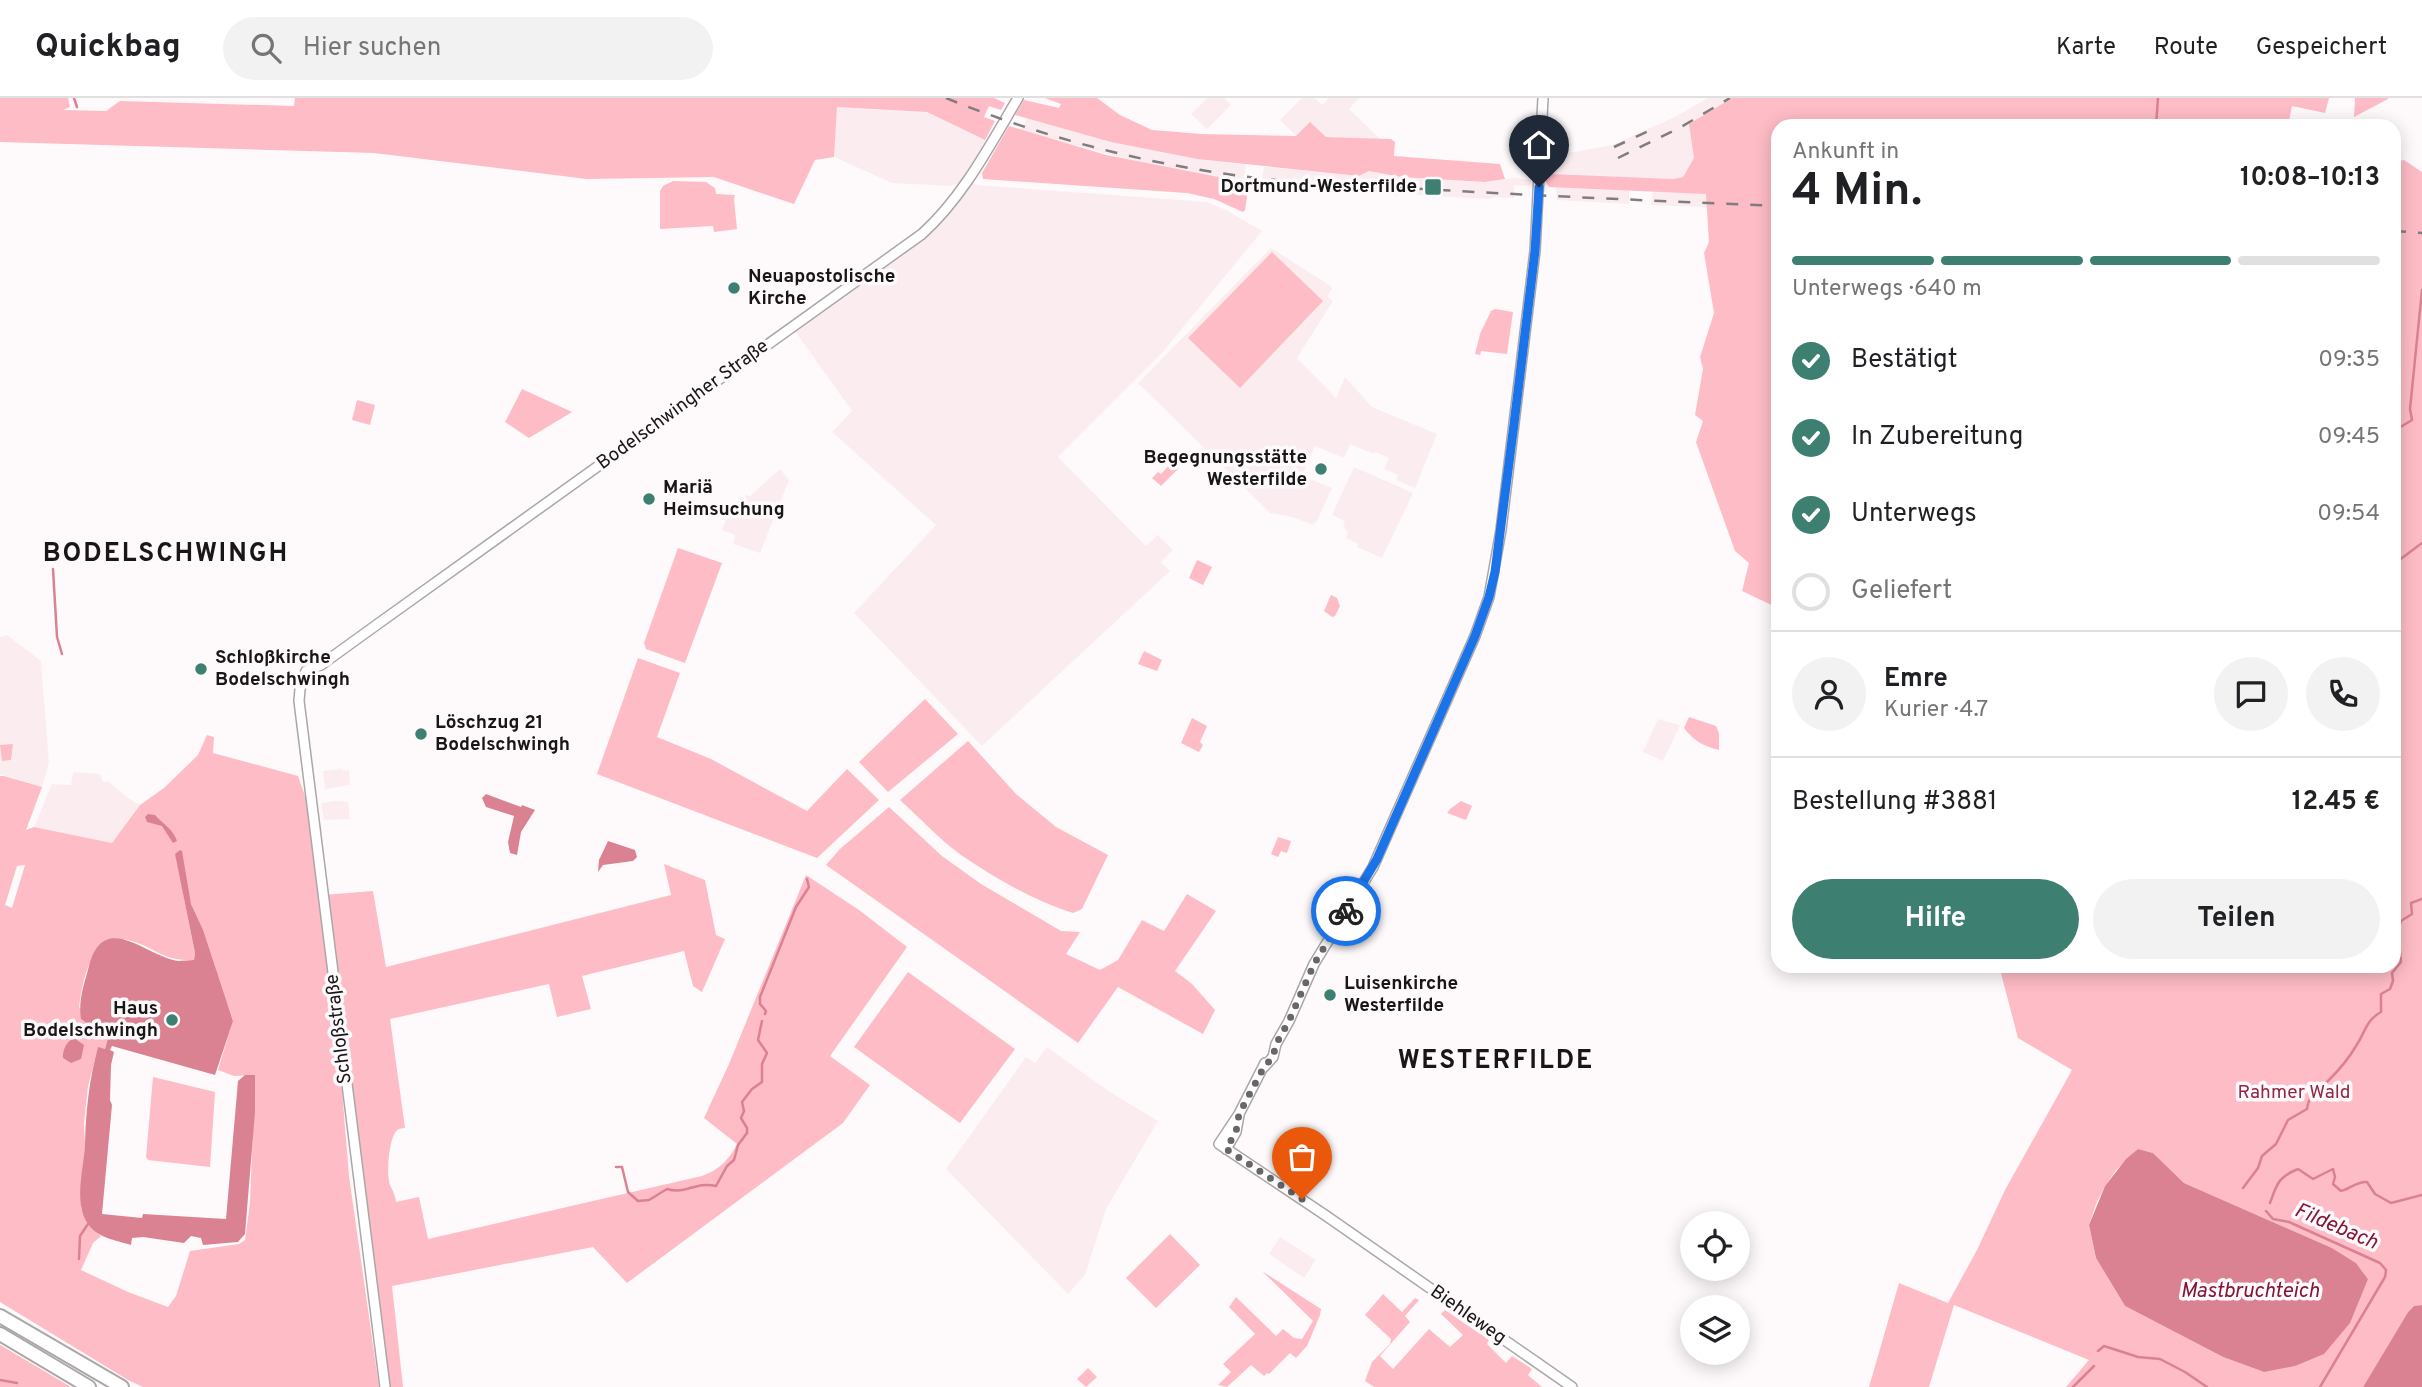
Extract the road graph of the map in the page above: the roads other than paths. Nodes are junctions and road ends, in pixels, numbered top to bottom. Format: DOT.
graph roads {
  1 [pos="1018,98"];
  2 [pos="1543,98"];
  3 [pos="306,671"];
  4 [pos="0,1316"];
  5 [pos="0,1334"];
  6 [pos="89,1387"];
  7 [pos="122,1387"];
  8 [pos="385,1387"];
  9 [pos="1572,1387"];
  1 -- 3 [label="street, Bodelschwingher Straße"];
  2 -- 9 [label="street, Biehleweg"];
  3 -- 8 [label="street, Schloßstraße"];
  4 -- 7 [label="highway"];
  5 -- 6 [label="highway"];
}
